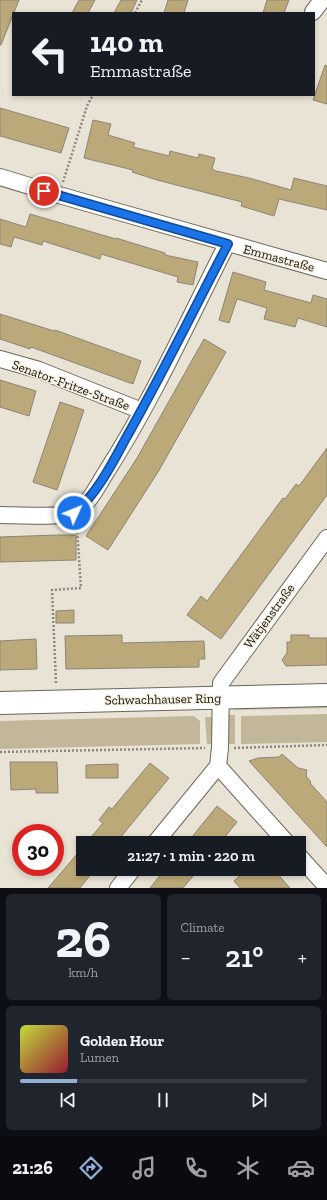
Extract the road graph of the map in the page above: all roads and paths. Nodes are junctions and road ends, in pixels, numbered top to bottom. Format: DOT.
graph roads {
  1 [pos="142,0"];
  2 [pos="136,12"];
  3 [pos="92,96"];
  4 [pos="0,177"];
  5 [pos="59,196"];
  6 [pos="228,244"];
  7 [pos="327,271"];
  8 [pos="0,359"];
  9 [pos="142,411"];
  10 [pos="74,513"];
  11 [pos="0,514"];
  12 [pos="327,538"];
  13 [pos="327,695"];
  14 [pos="220,698"];
  15 [pos="56,702"];
  16 [pos="0,703"];
  17 [pos="327,745"];
  18 [pos="220,748"];
  19 [pos="0,752"];
  20 [pos="218,766"];
  21 [pos="161,836"];
  22 [pos="281,836"];
  23 [pos="306,864"];
  24 [pos="127,876"];
  25 [pos="327,887"];
  26 [pos="118,888"];
  1 -- 2 [label="path"];
  3 -- 5 [label="path"];
  4 -- 5 [label="street, Emmastraße"];
  5 -- 6 [label="street, Emmastraße"];
  6 -- 7 [label="street, Emmastraße"];
  6 -- 9 [label="street"];
  8 -- 9 [label="street, Senator-Fritze-Straße"];
  9 -- 10 [label="street"];
  10 -- 11 [label="street"];
  10 -- 15 [label="path"];
  12 -- 14 [label="street, Wätjenstraße"];
  13 -- 14 [label="main road, Schwachhauser Ring"];
  14 -- 15 [label="main road, Schwachhauser Ring"];
  14 -- 18 [label="street, Wätjenstraße"];
  15 -- 16 [label="main road, Schwachhauser Ring"];
  17 -- 18 [label="path"];
  18 -- 19 [label="path"];
  18 -- 20 [label="street, Wätjenstraße"];
  20 -- 21 [label="street"];
  20 -- 22 [label="street"];
  23 -- 25 [label="street"];
  24 -- 26 [label="street"];
}
